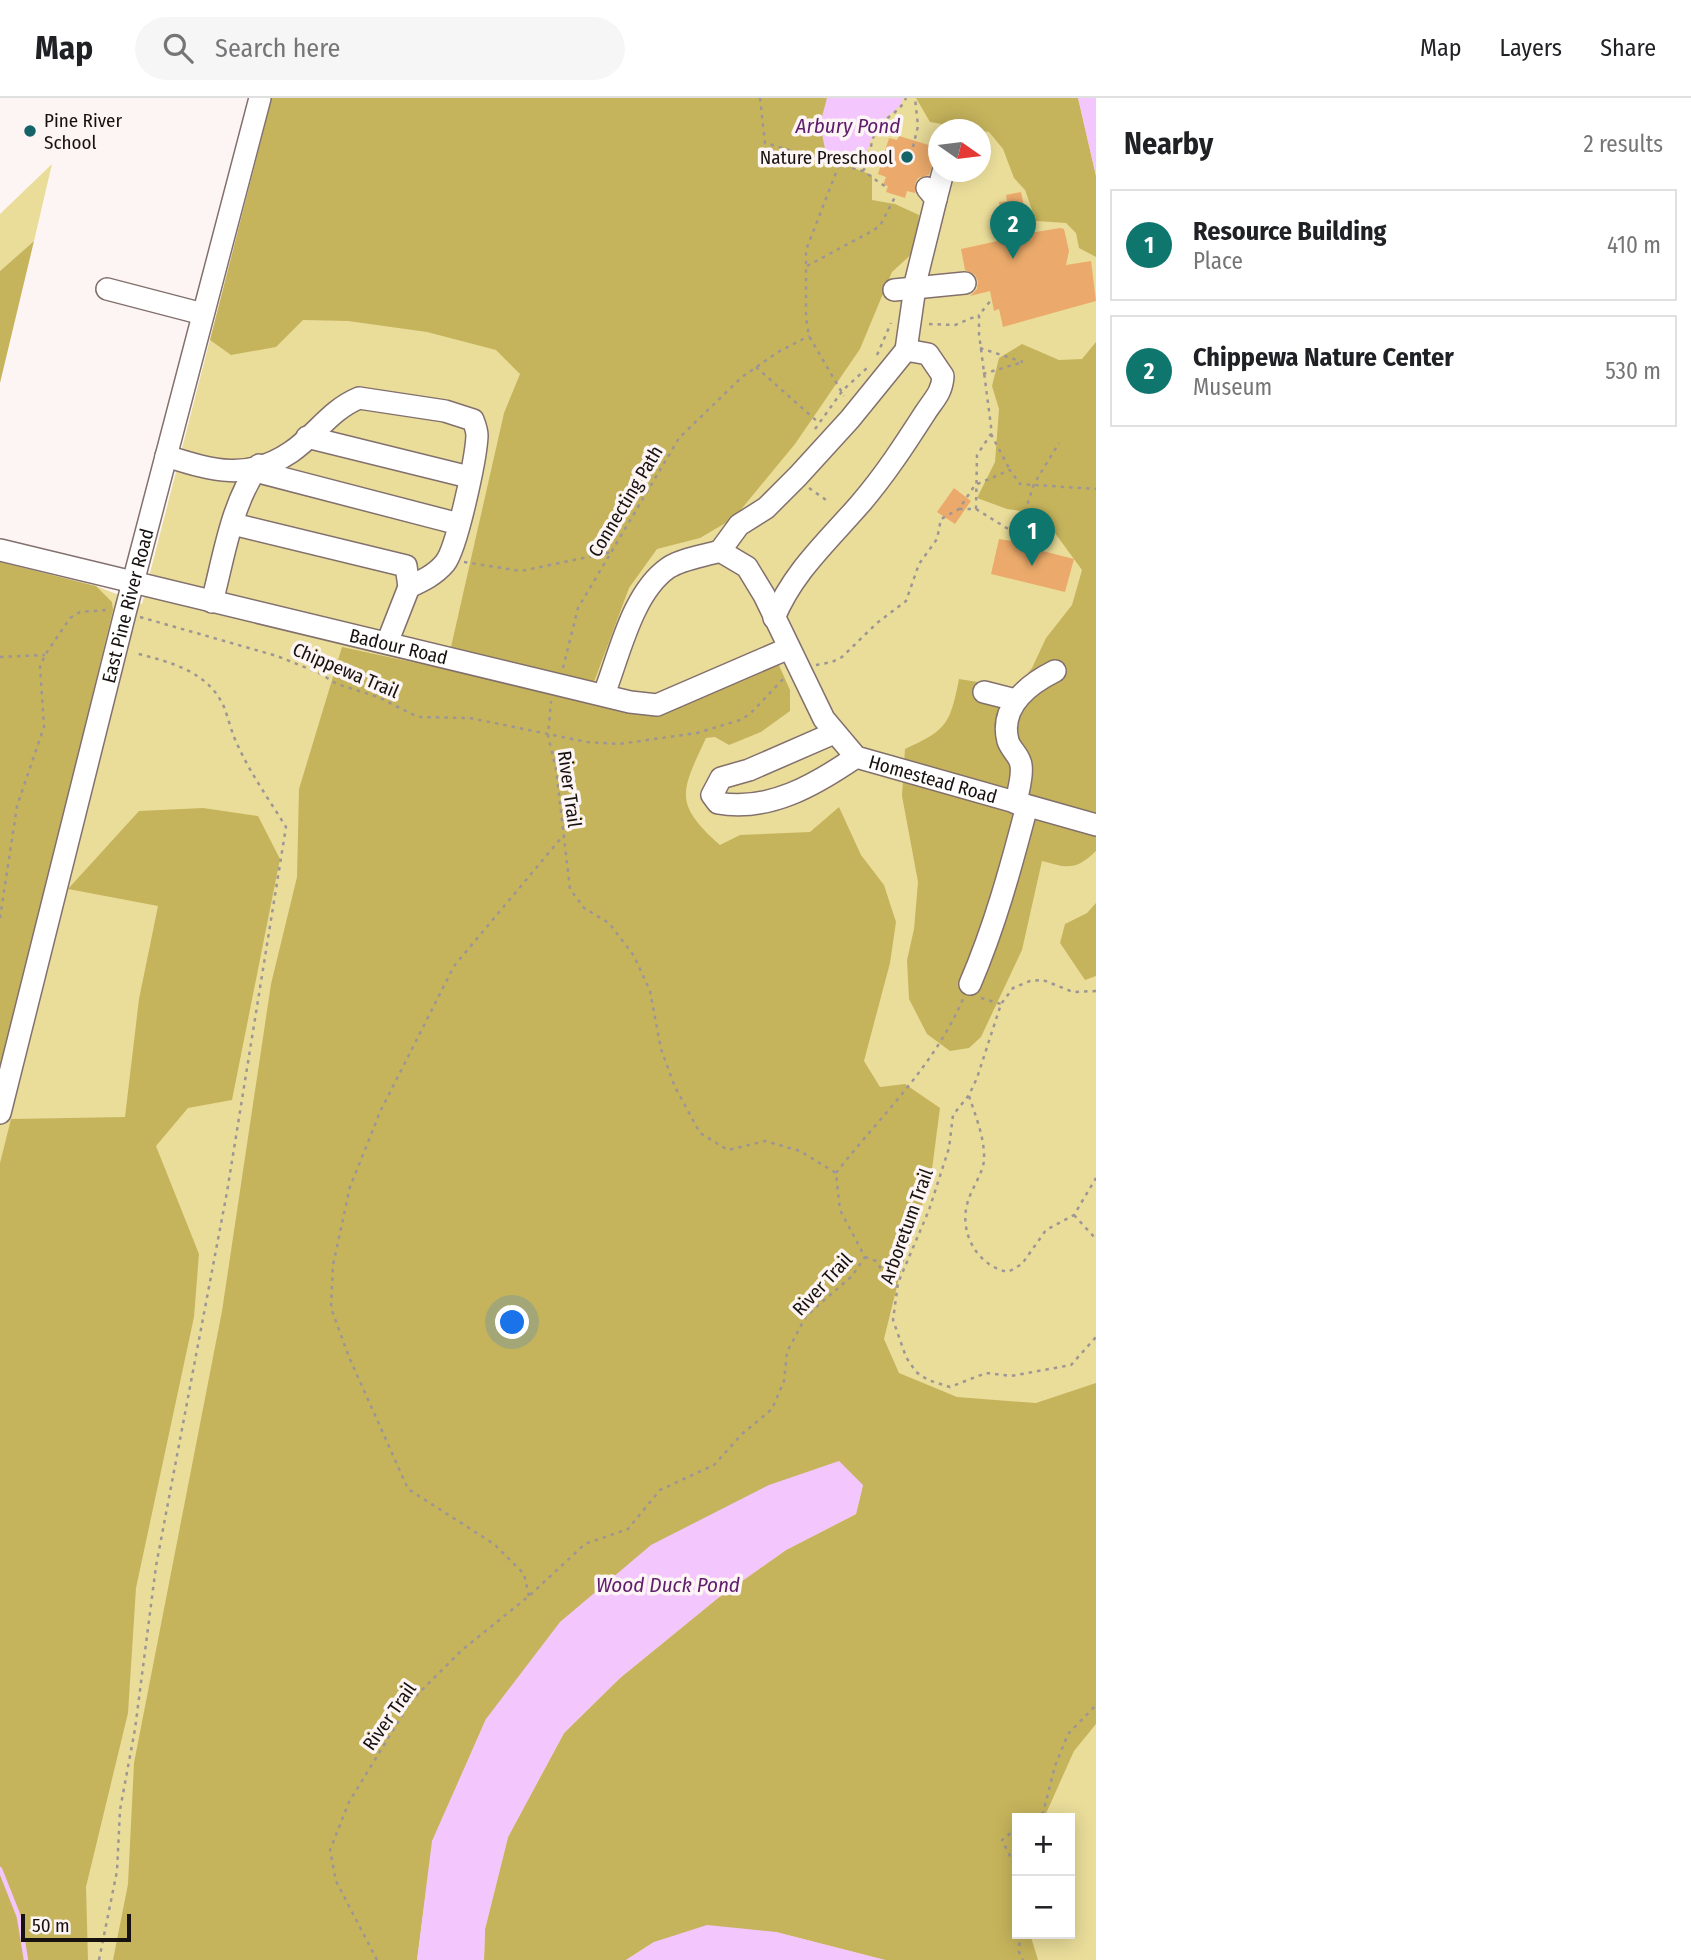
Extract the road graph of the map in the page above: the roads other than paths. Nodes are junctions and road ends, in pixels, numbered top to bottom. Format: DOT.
graph roads {
  1 [pos="260,98"];
  2 [pos="938,182"];
  3 [pos="965,283"];
  4 [pos="107,289"];
  5 [pos="904,290"];
  6 [pos="203,313"];
  7 [pos="906,350"];
  8 [pos="307,437"];
  9 [pos="166,456"];
  10 [pos="257,468"];
  11 [pos="215,472"];
  12 [pos="469,477"];
  13 [pos="236,514"];
  14 [pos="459,524"];
  15 [pos="0,550"];
  16 [pos="720,551"];
  17 [pos="132,583"];
  18 [pos="408,587"];
  19 [pos="212,601"];
  20 [pos="774,618"];
  21 [pos="387,643"];
  22 [pos="789,648"];
  23 [pos="1055,670"];
  24 [pos="984,692"];
  25 [pos="604,694"];
  26 [pos="1016,700"];
  27 [pos="834,733"];
  28 [pos="856,757"];
  29 [pos="1021,804"];
  30 [pos="1096,825"];
  31 [pos="970,984"];
  32 [pos="0,1113"];
  1 -- 6 [label="street, East Pine River Road"];
  2 -- 5 [label="street"];
  3 -- 5 [label="street"];
  4 -- 6 [label="street"];
  5 -- 7 [label="street"];
  6 -- 9 [label="street, East Pine River Road"];
  7 -- 16 [label="street"];
  7 -- 20 [label="street"];
  8 -- 10 [label="street"];
  8 -- 12 [label="street"];
  8 -- 12 [label="street"];
  9 -- 11 [label="street"];
  9 -- 17 [label="street, East Pine River Road"];
  10 -- 11 [label="street"];
  10 -- 13 [label="street"];
  10 -- 14 [label="street"];
  11 -- 13 [label="street"];
  12 -- 14 [label="street"];
  13 -- 18 [label="street"];
  13 -- 19 [label="street"];
  14 -- 18 [label="street"];
  15 -- 17 [label="street, Badour Road"];
  16 -- 20 [label="street, Homestead Road"];
  16 -- 25 [label="street"];
  17 -- 19 [label="street, Badour Road"];
  17 -- 32 [label="street, East Pine River Road"];
  18 -- 21 [label="street"];
  19 -- 21 [label="street, Badour Road"];
  20 -- 22 [label="street, Homestead Road"];
  21 -- 25 [label="street, Badour Road"];
  22 -- 25 [label="street, Badour Road"];
  22 -- 27 [label="street, Homestead Road"];
  23 -- 26 [label="street"];
  24 -- 26 [label="street"];
  26 -- 29 [label="street"];
  27 -- 28 [label="street, Homestead Road"];
  27 -- 28 [label="street"];
  28 -- 29 [label="street, Homestead Road"];
  29 -- 30 [label="street, Homestead Road"];
  29 -- 31 [label="street"];
}
